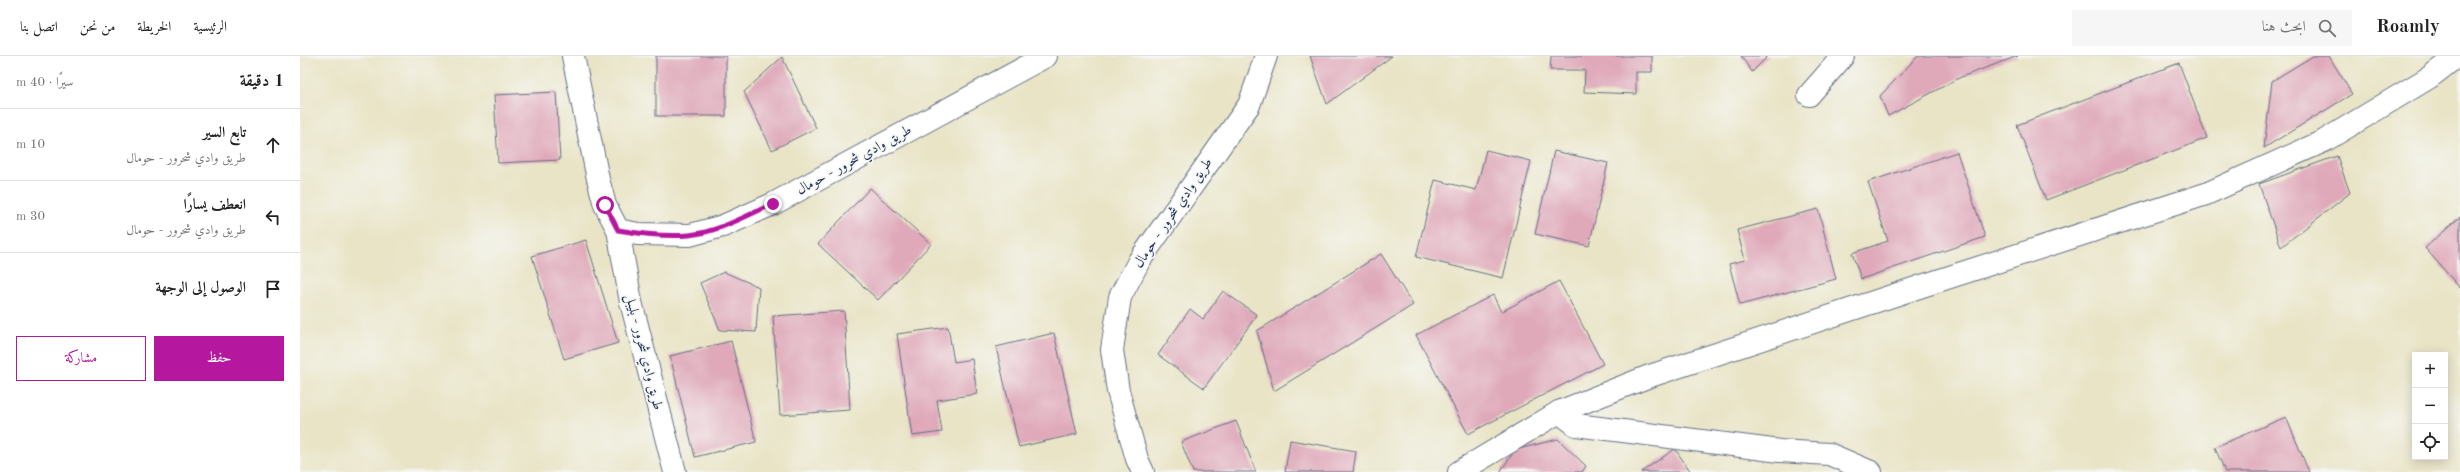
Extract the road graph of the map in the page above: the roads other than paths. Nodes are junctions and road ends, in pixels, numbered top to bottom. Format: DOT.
graph roads {
  1 [pos="573,56"];
  2 [pos="1046,56"];
  3 [pos="1266,56"];
  4 [pos="1843,56"];
  5 [pos="2457,56"];
  6 [pos="1809,95"];
  7 [pos="618,230"];
  8 [pos="1559,412"];
  9 [pos="676,472"];
  10 [pos="1143,472"];
  11 [pos="1459,472"];
  12 [pos="1871,472"];
  1 -- 7 [label="street"];
  2 -- 7 [label="street, طريق وادي شحرور - حومال"];
  3 -- 10 [label="street, طريق وادي شحرور - حومال"];
  4 -- 6 [label="street"];
  5 -- 8 [label="street"];
  7 -- 9 [label="street, طريق وادي شحرور - بليبل"];
  8 -- 11 [label="street"];
  8 -- 12 [label="street"];
}
